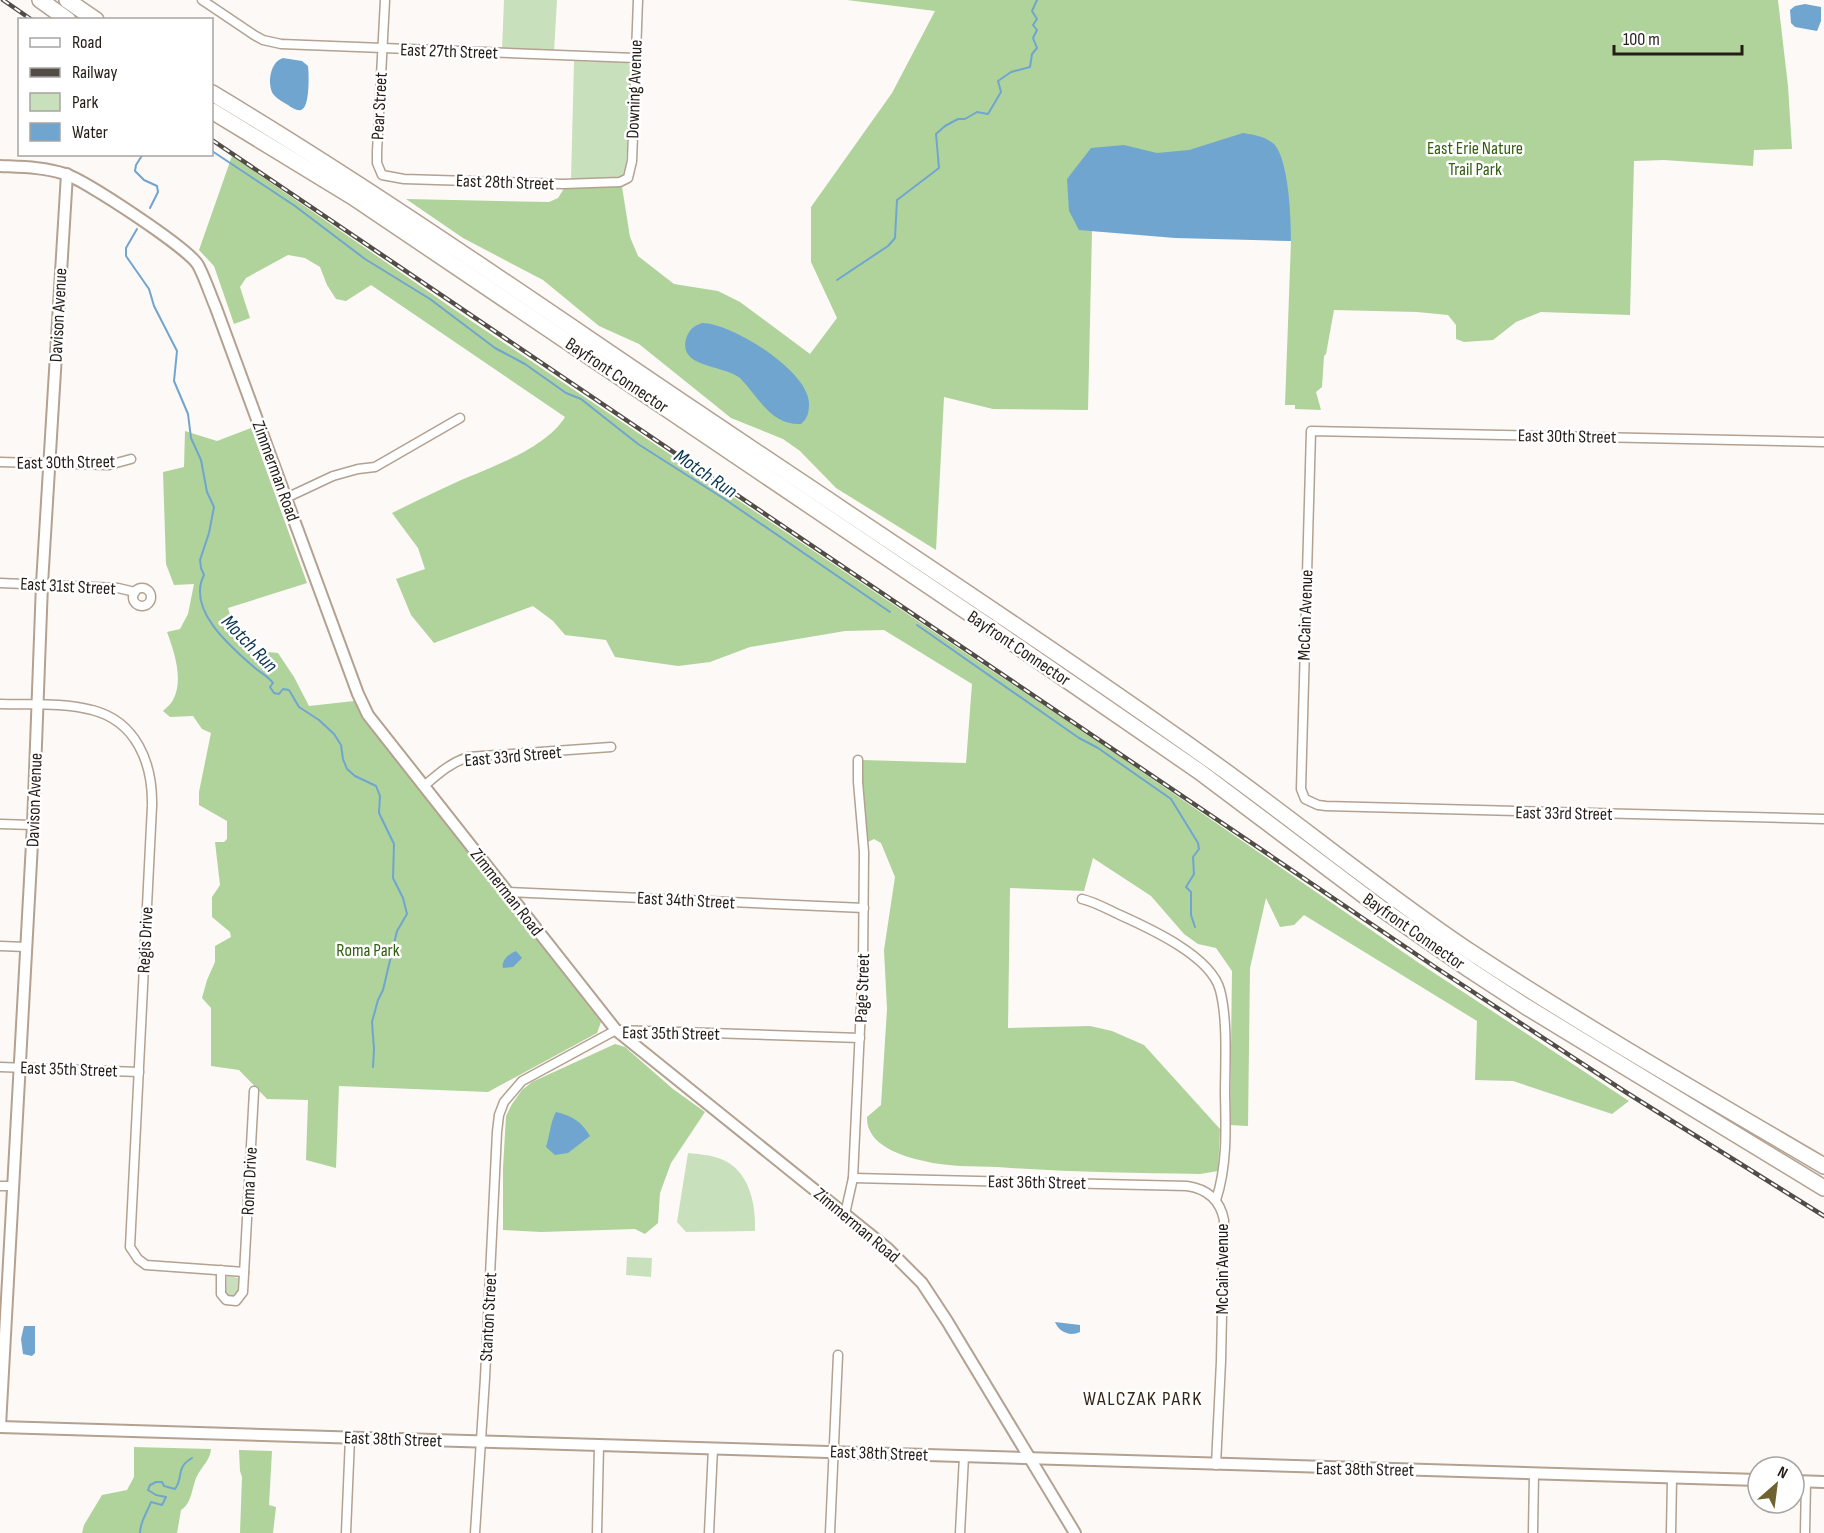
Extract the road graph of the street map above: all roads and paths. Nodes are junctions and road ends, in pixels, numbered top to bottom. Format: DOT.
graph roads {
  1 [pos="40,0"];
  2 [pos="67,0"];
  3 [pos="202,0"];
  4 [pos="385,0"];
  5 [pos="638,0"];
  6 [pos="65,18"];
  7 [pos="93,18"];
  8 [pos="382,49"];
  9 [pos="635,58"];
  10 [pos="213,94"];
  11 [pos="213,112"];
  12 [pos="0,166"];
  13 [pos="67,174"];
  14 [pos="382,175"];
  15 [pos="628,178"];
  16 [pos="460,418"];
  17 [pos="1311,431"];
  18 [pos="1824,442"];
  19 [pos="131,459"];
  20 [pos="0,462"];
  21 [pos="50,464"];
  22 [pos="286,498"];
  23 [pos="0,583"];
  24 [pos="42,584"];
  25 [pos="135,592"];
  26 [pos="0,704"];
  27 [pos="37,705"];
  28 [pos="611,747"];
  29 [pos="858,760"];
  30 [pos="424,786"];
  31 [pos="1305,799"];
  32 [pos="1824,819"];
  33 [pos="0,824"];
  34 [pos="33,825"];
  35 [pos="507,892"];
  36 [pos="1082,898"];
  37 [pos="864,908"];
  38 [pos="0,946"];
  39 [pos="26,947"];
  40 [pos="616,1030"];
  41 [pos="860,1038"];
  42 [pos="0,1067"];
  43 [pos="19,1068"];
  44 [pos="139,1072"];
  45 [pos="254,1091"];
  46 [pos="504,1102"];
  47 [pos="1744,1140"];
  48 [pos="1824,1166"];
  49 [pos="1824,1177"];
  50 [pos="853,1178"];
  51 [pos="0,1186"];
  52 [pos="14,1186"];
  53 [pos="1824,1188"];
  54 [pos="1216,1200"];
  55 [pos="845,1214"];
  56 [pos="221,1270"];
  57 [pos="244,1272"];
  58 [pos="4,1308"];
  59 [pos="838,1355"];
  60 [pos="0,1426"];
  61 [pos="350,1438"];
  62 [pos="481,1442"];
  63 [pos="599,1446"];
  64 [pos="712,1448"];
  65 [pos="834,1452"];
  66 [pos="964,1456"];
  67 [pos="1030,1458"];
  68 [pos="1216,1465"];
  69 [pos="1534,1473"];
  70 [pos="1672,1478"];
  71 [pos="1746,1480"];
  72 [pos="1806,1482"];
  73 [pos="1824,1482"];
  74 [pos="1805,1515"];
  75 [pos="346,1533"];
  76 [pos="475,1533"];
  77 [pos="597,1533"];
  78 [pos="709,1533"];
  79 [pos="830,1533"];
  80 [pos="960,1533"];
  81 [pos="1075,1533"];
  82 [pos="1533,1533"];
  83 [pos="1671,1533"];
  84 [pos="1805,1533"];
  1 -- 6 [label="highway"];
  2 -- 7 [label="highway"];
  3 -- 8 [label="street, East 27th Street"];
  4 -- 8 [label="street, Pear Street"];
  5 -- 9 [label="street, Downing Avenue"];
  8 -- 9 [label="street, East 27th Street"];
  8 -- 14 [label="street, Pear Street"];
  9 -- 15 [label="street, Downing Avenue"];
  10 -- 48 [label="highway, Bayfront Connector"];
  11 -- 47 [label="highway, Bayfront Connector"];
  12 -- 13 [label="street"];
  13 -- 21 [label="street, Davison Avenue"];
  13 -- 22 [label="street, Zimmerman Road"];
  14 -- 15 [label="street, East 28th Street"];
  16 -- 22 [label="street"];
  17 -- 18 [label="street, East 30th Street"];
  17 -- 31 [label="street, McCain Avenue"];
  19 -- 21 [label="street, East 30th Street"];
  20 -- 21 [label="street, East 30th Street"];
  21 -- 24 [label="street, Davison Avenue"];
  22 -- 30 [label="street, Zimmerman Road"];
  23 -- 24 [label="street, East 31st Street"];
  24 -- 25 [label="street, East 31st Street"];
  24 -- 27 [label="street, Davison Avenue"];
  26 -- 27 [label="street, Regis Drive"];
  27 -- 34 [label="street, Davison Avenue"];
  27 -- 44 [label="street, Regis Drive"];
  28 -- 30 [label="street, East 33rd Street"];
  29 -- 37 [label="street, Page Street"];
  30 -- 35 [label="street, Zimmerman Road"];
  31 -- 32 [label="street, East 33rd Street"];
  33 -- 34 [label="street"];
  34 -- 39 [label="street, Davison Avenue"];
  35 -- 37 [label="street, East 34th Street"];
  35 -- 40 [label="street, Zimmerman Road"];
  36 -- 54 [label="street, McCain Avenue"];
  37 -- 41 [label="street, Page Street"];
  38 -- 39 [label="street"];
  39 -- 43 [label="street, Davison Avenue"];
  40 -- 41 [label="street, East 35th Street"];
  40 -- 46 [label="street, East 35th Street"];
  40 -- 55 [label="street, Zimmerman Road"];
  41 -- 50 [label="street, Page Street"];
  42 -- 43 [label="street, East 35th Street"];
  43 -- 44 [label="street, East 35th Street"];
  43 -- 52 [label="street, Davison Avenue"];
  44 -- 56 [label="street, Regis Drive"];
  45 -- 57 [label="street, Roma Drive"];
  46 -- 62 [label="street, Stanton Street"];
  47 -- 49 [label="highway"];
  47 -- 53 [label="highway, Bayfront Connector"];
  50 -- 54 [label="street, East 36th Street"];
  50 -- 55 [label="street, Page Street"];
  51 -- 52 [label="street"];
  52 -- 58 [label="street, Davison Avenue"];
  54 -- 68 [label="street, McCain Avenue"];
  55 -- 67 [label="street, Zimmerman Road"];
  56 -- 57 [label="street"];
  56 -- 57 [label="street, Roma Drive"];
  58 -- 60 [label="street, Davison Avenue"];
  59 -- 65 [label="street"];
  60 -- 61 [label="street, East 38th Street"];
  61 -- 62 [label="street, East 38th Street"];
  61 -- 75 [label="street"];
  62 -- 63 [label="street, East 38th Street"];
  62 -- 76 [label="street, Stanton Street"];
  63 -- 64 [label="street, East 38th Street"];
  63 -- 77 [label="street"];
  64 -- 65 [label="street, East 38th Street"];
  64 -- 78 [label="street"];
  65 -- 66 [label="street, East 38th Street"];
  65 -- 79 [label="street"];
  66 -- 67 [label="street, East 38th Street"];
  66 -- 80 [label="street"];
  67 -- 68 [label="street, East 38th Street"];
  67 -- 81 [label="street, Zimmerman Road"];
  68 -- 69 [label="street, East 38th Street"];
  69 -- 70 [label="street, East 38th Street"];
  69 -- 82 [label="street"];
  70 -- 71 [label="street, East 38th Street"];
  70 -- 83 [label="street"];
  72 -- 73 [label="street"];
  74 -- 84 [label="street"];
}
